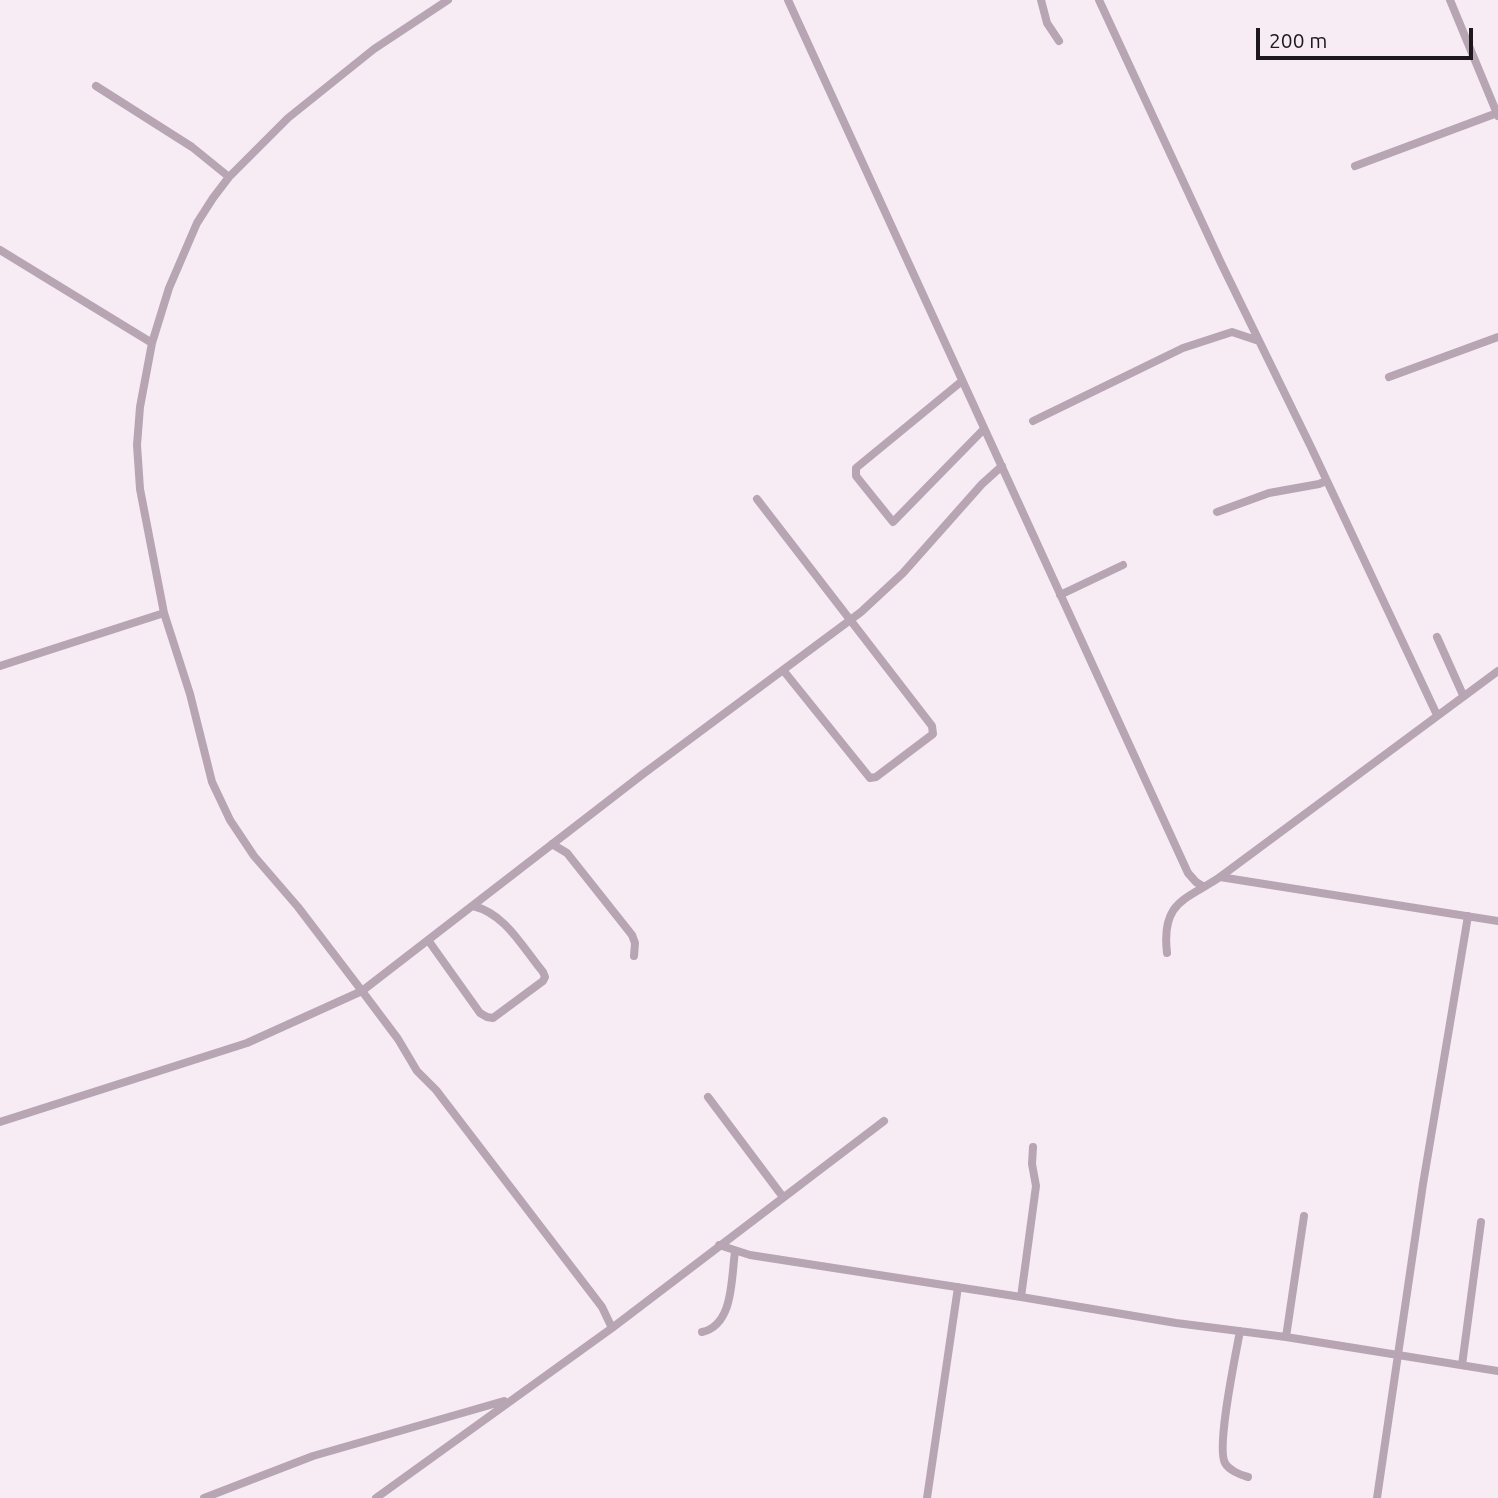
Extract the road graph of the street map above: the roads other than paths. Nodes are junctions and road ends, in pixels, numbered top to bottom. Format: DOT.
graph roads {
  1 [pos="449,0"];
  2 [pos="788,0"];
  3 [pos="1041,0"];
  4 [pos="1099,0"];
  5 [pos="1450,0"];
  6 [pos="1059,41"];
  7 [pos="96,86"];
  8 [pos="1495,100"];
  9 [pos="1497,115"];
  10 [pos="1355,166"];
  11 [pos="229,177"];
  12 [pos="0,250"];
  13 [pos="1498,337"];
  14 [pos="1259,341"];
  15 [pos="152,342"];
  16 [pos="1389,377"];
  17 [pos="962,381"];
  18 [pos="1033,421"];
  19 [pos="984,429"];
  20 [pos="1002,466"];
  21 [pos="1326,481"];
  22 [pos="757,499"];
  23 [pos="1217,512"];
  24 [pos="1123,565"];
  25 [pos="1060,595"];
  26 [pos="164,613"];
  27 [pos="850,620"];
  28 [pos="1437,637"];
  29 [pos="0,666"];
  30 [pos="783,670"];
  31 [pos="1498,671"];
  32 [pos="1463,695"];
  33 [pos="1437,715"];
  34 [pos="552,844"];
  35 [pos="1220,877"];
  36 [pos="1204,887"];
  37 [pos="472,906"];
  38 [pos="1468,916"];
  39 [pos="1498,921"];
  40 [pos="428,940"];
  41 [pos="1167,953"];
  42 [pos="634,956"];
  43 [pos="362,991"];
  44 [pos="708,1097"];
  45 [pos="884,1121"];
  46 [pos="0,1122"];
  47 [pos="1033,1147"];
  48 [pos="783,1197"];
  49 [pos="1304,1216"];
  50 [pos="1481,1223"];
  51 [pos="719,1245"];
  52 [pos="735,1252"];
  53 [pos="958,1287"];
  54 [pos="1021,1297"];
  55 [pos="612,1328"];
  56 [pos="1240,1331"];
  57 [pos="702,1332"];
  58 [pos="1286,1337"];
  59 [pos="1399,1354"];
  60 [pos="1462,1365"];
  61 [pos="1498,1371"];
  62 [pos="510,1399"];
  63 [pos="1248,1477"];
  64 [pos="204,1498"];
  65 [pos="376,1498"];
  66 [pos="927,1498"];
  67 [pos="1377,1498"];
  1 -- 11 [label="street"];
  2 -- 17 [label="street"];
  3 -- 6 [label="street"];
  4 -- 14 [label="street"];
  5 -- 8 [label="street"];
  7 -- 11 [label="street"];
  8 -- 9 [label="street"];
  9 -- 10 [label="street"];
  11 -- 15 [label="street"];
  12 -- 15 [label="street"];
  13 -- 16 [label="street"];
  14 -- 18 [label="street"];
  14 -- 21 [label="street"];
  15 -- 26 [label="street"];
  17 -- 19 [label="street"];
  17 -- 19 [label="street"];
  19 -- 20 [label="street"];
  20 -- 25 [label="street"];
  20 -- 27 [label="street"];
  21 -- 23 [label="street"];
  21 -- 33 [label="street"];
  22 -- 27 [label="street"];
  24 -- 25 [label="street"];
  25 -- 36 [label="street"];
  26 -- 29 [label="street"];
  26 -- 43 [label="street"];
  27 -- 30 [label="street"];
  27 -- 30 [label="street"];
  28 -- 32 [label="street"];
  30 -- 34 [label="street"];
  31 -- 32 [label="street"];
  32 -- 33 [label="street"];
  33 -- 35 [label="street"];
  34 -- 37 [label="street"];
  34 -- 42 [label="street"];
  35 -- 36 [label="street"];
  35 -- 38 [label="street"];
  36 -- 41 [label="street"];
  37 -- 40 [label="street"];
  37 -- 40 [label="street"];
  38 -- 39 [label="street"];
  38 -- 59 [label="street"];
  40 -- 43 [label="street"];
  43 -- 46 [label="street"];
  43 -- 55 [label="street"];
  44 -- 48 [label="street"];
  45 -- 48 [label="street"];
  47 -- 54 [label="street"];
  48 -- 51 [label="street"];
  49 -- 58 [label="street"];
  50 -- 60 [label="street"];
  51 -- 52 [label="street"];
  51 -- 55 [label="street"];
  52 -- 53 [label="street"];
  52 -- 57 [label="street"];
  53 -- 54 [label="street"];
  53 -- 66 [label="street"];
  54 -- 56 [label="street"];
  55 -- 62 [label="street"];
  56 -- 58 [label="street"];
  56 -- 63 [label="street"];
  58 -- 59 [label="street"];
  59 -- 60 [label="street"];
  59 -- 67 [label="street"];
  60 -- 61 [label="street"];
  62 -- 64 [label="street"];
  62 -- 65 [label="street"];
}
